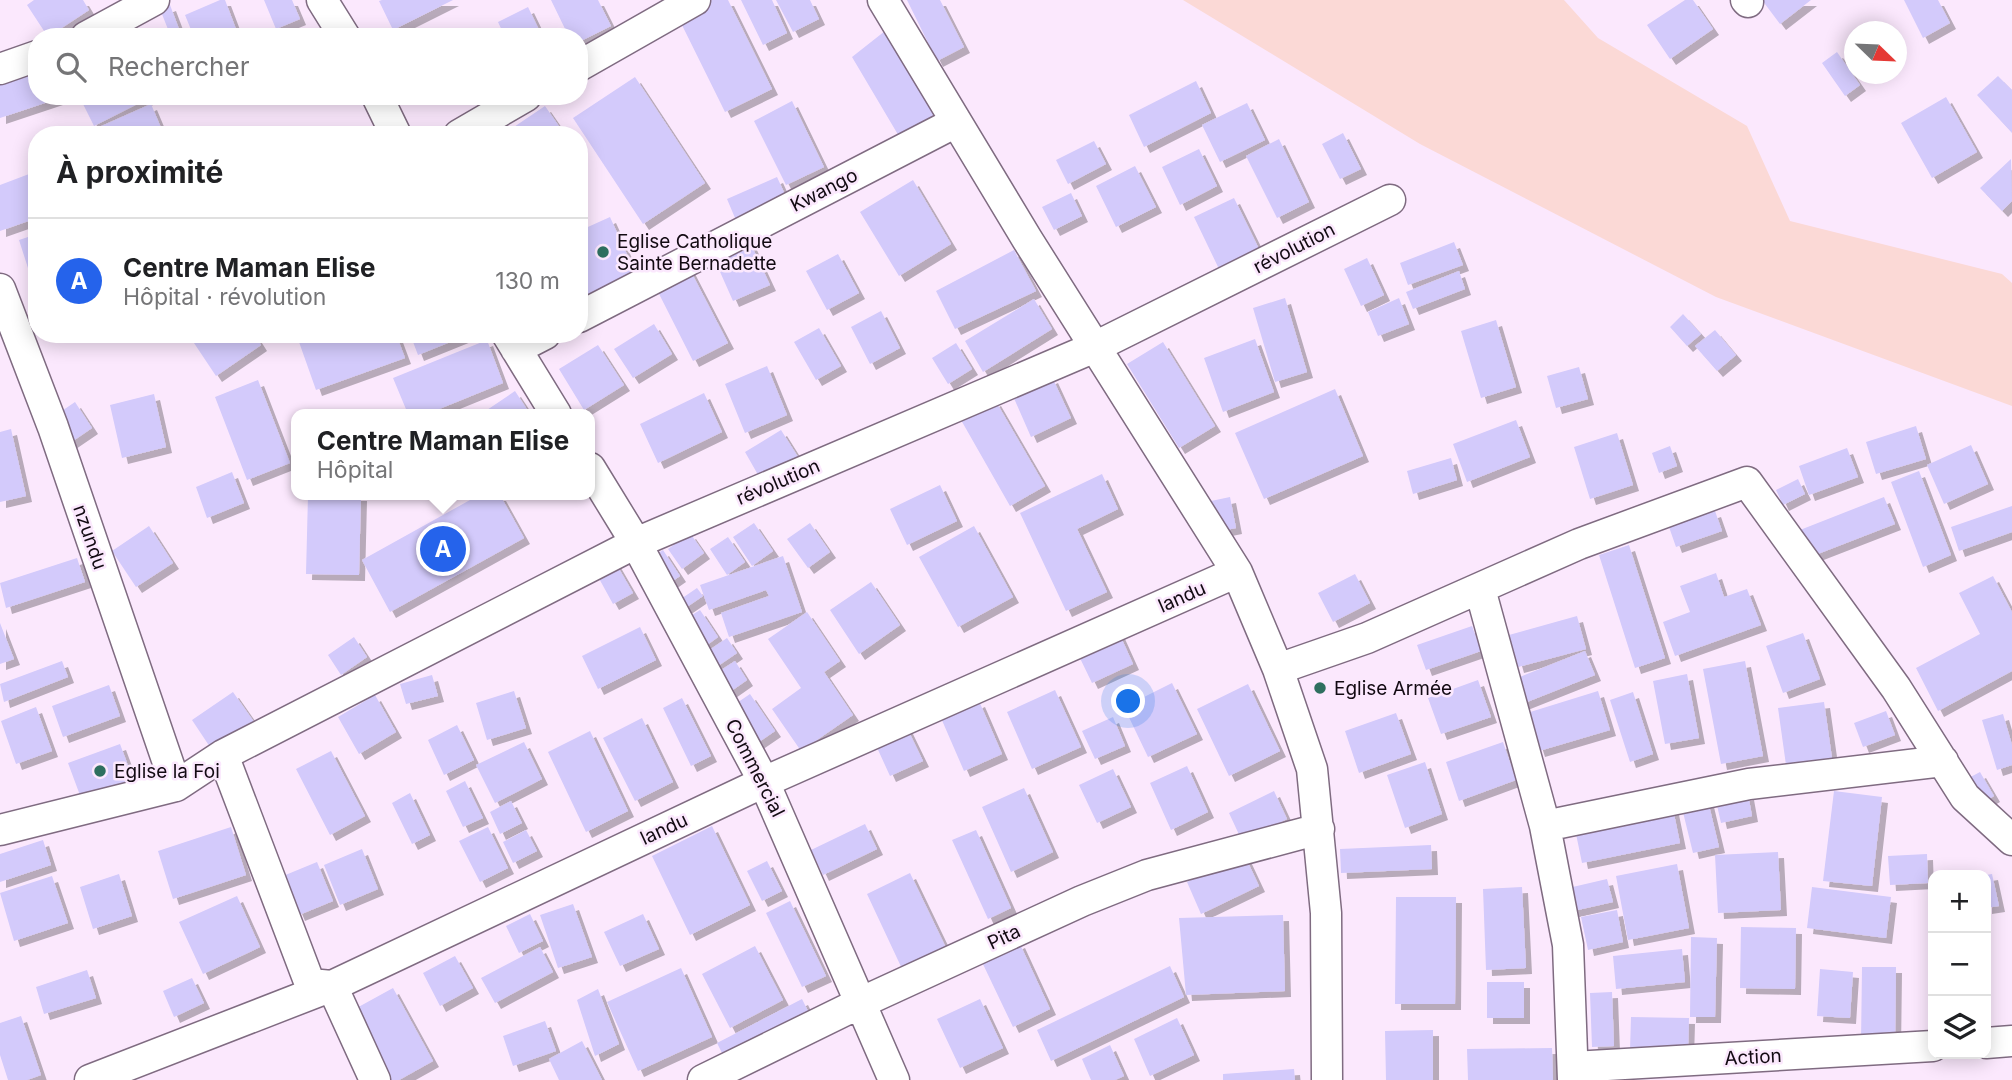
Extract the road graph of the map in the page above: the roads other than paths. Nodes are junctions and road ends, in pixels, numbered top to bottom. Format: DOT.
graph roads {
  1 [pos="154,0"];
  2 [pos="322,0"];
  3 [pos="695,0"];
  4 [pos="883,0"];
  5 [pos="103,28"];
  6 [pos="339,28"];
  7 [pos="28,59"];
  8 [pos="588,61"];
  9 [pos="0,69"];
  10 [pos="381,105"];
  11 [pos="511,105"];
  12 [pos="956,122"];
  13 [pos="392,126"];
  14 [pos="474,126"];
  15 [pos="1390,200"];
  16 [pos="0,289"];
  17 [pos="588,312"];
  18 [pos="513,343"];
  19 [pos="1095,347"];
  20 [pos="553,409"];
  21 [pos="595,476"];
  22 [pos="636,543"];
  23 [pos="1237,572"];
  24 [pos="1480,589"];
  25 [pos="1278,669"];
  26 [pos="223,755"];
  27 [pos="1943,761"];
  28 [pos="764,782"];
  29 [pos="176,786"];
  30 [pos="1545,826"];
  31 [pos="1319,829"];
  32 [pos="0,830"];
  33 [pos="2012,840"];
  34 [pos="332,986"];
  35 [pos="860,1003"];
  36 [pos="2012,1041"];
  37 [pos="1991,1043"];
  38 [pos="1928,1046"];
  39 [pos="1573,1074"];
  40 [pos="90,1080"];
  41 [pos="375,1080"];
  42 [pos="703,1080"];
  43 [pos="894,1080"];
  44 [pos="1327,1080"];
  1 -- 5 [label="street"];
  2 -- 6 [label="street"];
  3 -- 8 [label="street"];
  4 -- 12 [label="street"];
  7 -- 9 [label="street"];
  10 -- 13 [label="street"];
  11 -- 14 [label="street"];
  12 -- 17 [label="street, Kwango"];
  12 -- 19 [label="street"];
  15 -- 19 [label="street, révolution"];
  16 -- 29 [label="street, nzundu"];
  18 -- 20 [label="street"];
  19 -- 22 [label="street, révolution"];
  19 -- 23 [label="street"];
  21 -- 22 [label="street, Commercial"];
  22 -- 26 [label="street, révolution"];
  22 -- 28 [label="street, Commercial"];
  23 -- 25 [label="street"];
  23 -- 28 [label="street, landu"];
  24 -- 25 [label="street"];
  24 -- 27 [label="street"];
  24 -- 30 [label="street"];
  25 -- 31 [label="street"];
  26 -- 29 [label="street, révolution"];
  26 -- 34 [label="street"];
  27 -- 30 [label="street"];
  27 -- 33 [label="street"];
  28 -- 34 [label="street, landu"];
  28 -- 35 [label="street, Commercial"];
  29 -- 32 [label="street, révolution"];
  30 -- 39 [label="street"];
  31 -- 35 [label="street, Pita"];
  31 -- 44 [label="street"];
  34 -- 40 [label="street, landu"];
  34 -- 41 [label="street"];
  35 -- 42 [label="street, Pita"];
  35 -- 43 [label="street, Commercial"];
  36 -- 37 [label="street"];
  38 -- 39 [label="street, Action"];
}
